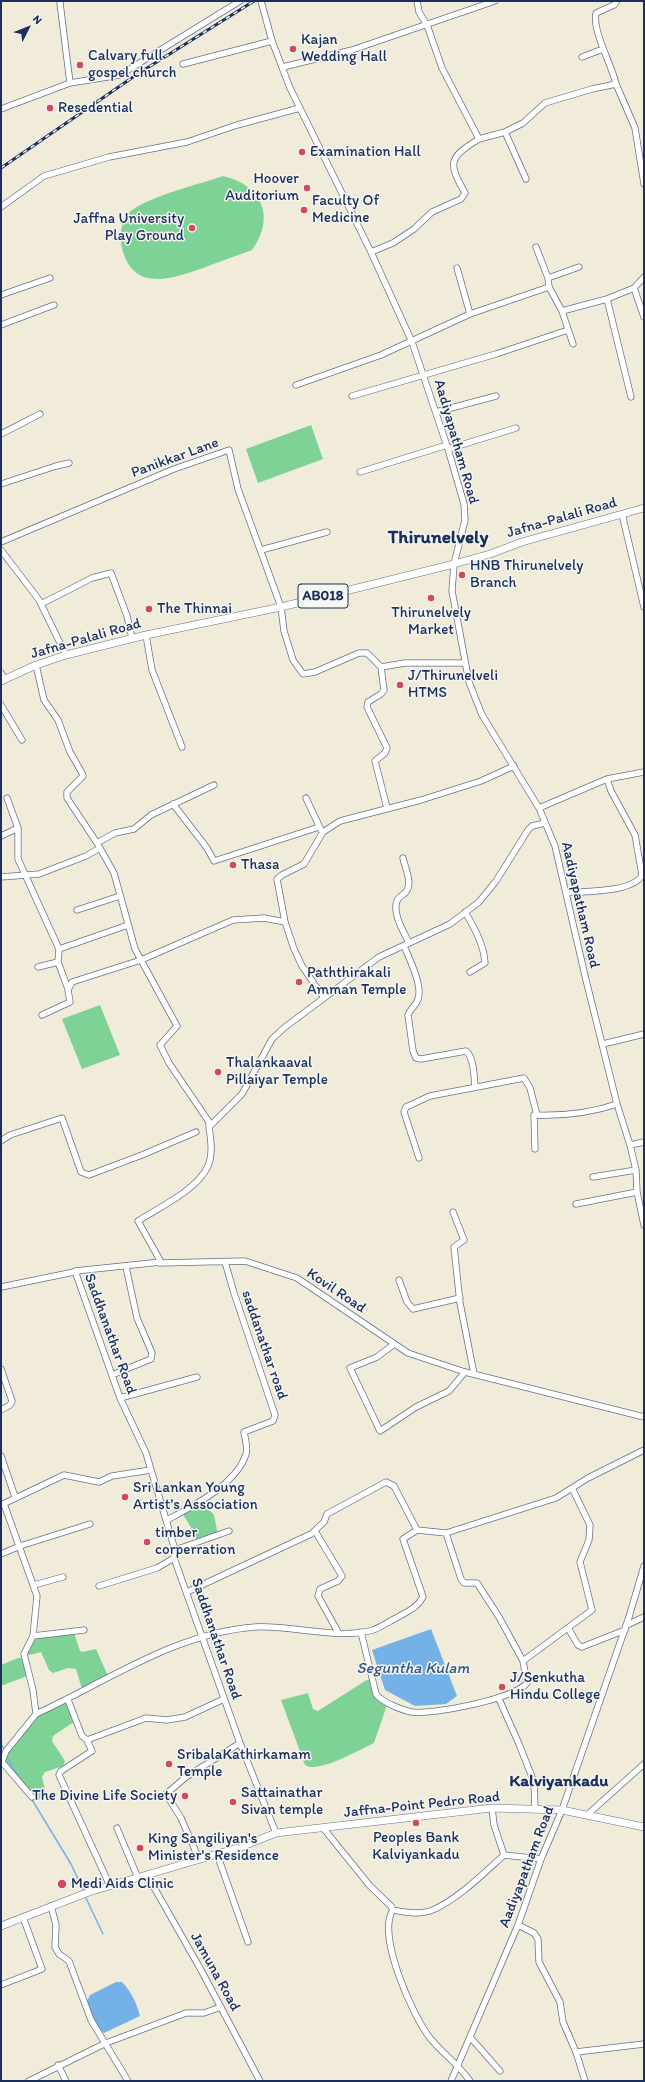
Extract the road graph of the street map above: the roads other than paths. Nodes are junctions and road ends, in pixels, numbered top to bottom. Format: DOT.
graph roads {
  1 [pos="240,1"];
  2 [pos="261,1"];
  3 [pos="417,1"];
  4 [pos="495,1"];
  5 [pos="617,1"];
  6 [pos="60,3"];
  7 [pos="427,25"];
  8 [pos="272,42"];
  9 [pos="603,49"];
  10 [pos="582,58"];
  11 [pos="183,64"];
  12 [pos="283,67"];
  13 [pos="70,82"];
  14 [pos="616,84"];
  15 [pos="300,108"];
  16 [pos="1,109"];
  17 [pos="505,132"];
  18 [pos="479,139"];
  19 [pos="642,151"];
  20 [pos="526,179"];
  21 [pos="644,184"];
  22 [pos="1,206"];
  23 [pos="536,247"];
  24 [pos="371,252"];
  25 [pos="579,267"];
  26 [pos="457,268"];
  27 [pos="50,278"];
  28 [pos="548,278"];
  29 [pos="644,278"];
  30 [pos="549,287"];
  31 [pos="634,288"];
  32 [pos="1,295"];
  33 [pos="607,298"];
  34 [pos="641,300"];
  35 [pos="54,305"];
  36 [pos="562,311"];
  37 [pos="470,314"];
  38 [pos="644,317"];
  39 [pos="1,325"];
  40 [pos="568,330"];
  41 [pos="412,342"];
  42 [pos="573,344"];
  43 [pos="424,376"];
  44 [pos="296,385"];
  45 [pos="352,396"];
  46 [pos="496,396"];
  47 [pos="631,396"];
  48 [pos="436,412"];
  49 [pos="40,414"];
  50 [pos="516,428"];
  51 [pos="1,434"];
  52 [pos="447,447"];
  53 [pos="69,464"];
  54 [pos="360,472"];
  55 [pos="1,484"];
  56 [pos="644,508"];
  57 [pos="622,514"];
  58 [pos="327,532"];
  59 [pos="1,542"];
  60 [pos="1,550"];
  61 [pos="261,550"];
  62 [pos="454,564"];
  63 [pos="40,604"];
  64 [pos="281,607"];
  65 [pos="644,607"];
  66 [pos="146,635"];
  67 [pos="132,638"];
  68 [pos="66,655"];
  69 [pos="465,663"];
  70 [pos="36,665"];
  71 [pos="381,667"];
  72 [pos="2,678"];
  73 [pos="1,705"];
  74 [pos="22,740"];
  75 [pos="182,747"];
  76 [pos="514,766"];
  77 [pos="644,772"];
  78 [pos="607,779"];
  79 [pos="214,785"];
  80 [pos="7,798"];
  81 [pos="306,798"];
  82 [pos="173,804"];
  83 [pos="386,808"];
  84 [pos="539,808"];
  85 [pos="545,823"];
  86 [pos="18,828"];
  87 [pos="321,830"];
  88 [pos="1,836"];
  89 [pos="98,846"];
  90 [pos="403,858"];
  91 [pos="25,875"];
  92 [pos="1,877"];
  93 [pos="566,893"];
  94 [pos="120,896"];
  95 [pos="77,910"];
  96 [pos="465,912"];
  97 [pos="285,922"];
  98 [pos="128,926"];
  99 [pos="406,944"];
  100 [pos="59,949"];
  101 [pos="141,960"];
  102 [pos="58,962"];
  103 [pos="38,967"];
  104 [pos="470,972"];
  105 [pos="68,990"];
  106 [pos="324,998"];
  107 [pos="42,1015"];
  108 [pos="644,1034"];
  109 [pos="603,1044"];
  110 [pos="475,1086"];
  111 [pos="617,1104"];
  112 [pos="537,1116"];
  113 [pos="210,1127"];
  114 [pos="196,1132"];
  115 [pos="1,1141"];
  116 [pos="644,1142"];
  117 [pos="630,1145"];
  118 [pos="535,1149"];
  119 [pos="420,1158"];
  120 [pos="636,1170"];
  121 [pos="593,1177"];
  122 [pos="637,1192"];
  123 [pos="576,1204"];
  124 [pos="453,1212"];
  125 [pos="644,1225"];
  126 [pos="161,1262"];
  127 [pos="225,1262"];
  128 [pos="126,1267"];
  129 [pos="75,1271"];
  130 [pos="399,1280"];
  131 [pos="1,1287"];
  132 [pos="460,1298"];
  133 [pos="393,1345"];
  134 [pos="1,1369"];
  135 [pos="465,1372"];
  136 [pos="474,1374"];
  137 [pos="112,1375"];
  138 [pos="197,1376"];
  139 [pos="120,1398"];
  140 [pos="1,1410"];
  141 [pos="644,1417"];
  142 [pos="644,1450"];
  143 [pos="1,1456"];
  144 [pos="151,1470"];
  145 [pos="572,1488"];
  146 [pos="15,1497"];
  147 [pos="3,1505"];
  148 [pos="167,1520"];
  149 [pos="90,1524"];
  150 [pos="230,1530"];
  151 [pos="417,1530"];
  152 [pos="315,1531"];
  153 [pos="446,1533"];
  154 [pos="20,1546"];
  155 [pos="175,1550"];
  156 [pos="1,1554"];
  157 [pos="174,1558"];
  158 [pos="644,1566"];
  159 [pos="63,1577"];
  160 [pos="34,1585"];
  161 [pos="99,1586"];
  162 [pos="187,1592"];
  163 [pos="644,1617"];
  164 [pos="626,1627"];
  165 [pos="568,1628"];
  166 [pos="84,1630"];
  167 [pos="338,1632"];
  168 [pos="361,1632"];
  169 [pos="33,1636"];
  170 [pos="201,1636"];
  171 [pos="523,1661"];
  172 [pos="224,1699"];
  173 [pos="498,1699"];
  174 [pos="68,1700"];
  175 [pos="36,1714"];
  176 [pos="87,1740"];
  177 [pos="240,1743"];
  178 [pos="1,1763"];
  179 [pos="644,1764"];
  180 [pos="32,1798"];
  181 [pos="492,1808"];
  182 [pos="535,1809"];
  183 [pos="562,1810"];
  184 [pos="588,1815"];
  185 [pos="644,1827"];
  186 [pos="117,1828"];
  187 [pos="324,1829"];
  188 [pos="276,1833"];
  189 [pos="216,1854"];
  190 [pos="504,1855"];
  191 [pos="199,1859"];
  192 [pos="542,1859"];
  193 [pos="147,1875"];
  194 [pos="138,1878"];
  195 [pos="110,1886"];
  196 [pos="51,1906"];
  197 [pos="393,1910"];
  198 [pos="22,1917"];
  199 [pos="518,1925"];
  200 [pos="1,1926"];
  201 [pos="248,1942"];
  202 [pos="1,1985"];
  203 [pos="220,2007"];
  204 [pos="470,2037"];
  205 [pos="106,2043"];
  206 [pos="644,2044"];
  207 [pos="576,2052"];
  208 [pos="58,2066"];
  209 [pos="458,2066"];
  210 [pos="500,2071"];
  211 [pos="29,2081"];
  212 [pos="66,2081"];
  213 [pos="128,2081"];
  214 [pos="260,2081"];
  215 [pos="451,2081"];
  216 [pos="470,2081"];
  217 [pos="585,2081"];
  1 -- 13 [label="street"];
  2 -- 8 [label="street, Aadiyapatham Road"];
  3 -- 7 [label="street"];
  4 -- 7 [label="street"];
  5 -- 9 [label="street"];
  6 -- 13 [label="street"];
  7 -- 12 [label="street"];
  7 -- 18 [label="street"];
  8 -- 11 [label="street"];
  8 -- 12 [label="street, Aadiyapatham Road"];
  9 -- 10 [label="street"];
  9 -- 14 [label="street"];
  12 -- 15 [label="street, Aadiyapatham Road"];
  13 -- 16 [label="street"];
  14 -- 17 [label="street"];
  14 -- 19 [label="street"];
  15 -- 22 [label="street"];
  15 -- 24 [label="street, Aadiyapatham Road"];
  17 -- 18 [label="street"];
  17 -- 20 [label="street"];
  18 -- 24 [label="street"];
  19 -- 21 [label="street"];
  23 -- 28 [label="street"];
  24 -- 41 [label="street, Aadiyapatham Road"];
  25 -- 28 [label="street"];
  26 -- 37 [label="street"];
  27 -- 32 [label="street"];
  28 -- 30 [label="street"];
  29 -- 31 [label="street"];
  30 -- 36 [label="street"];
  30 -- 37 [label="street"];
  31 -- 33 [label="street"];
  31 -- 34 [label="street"];
  33 -- 36 [label="street"];
  33 -- 47 [label="street"];
  34 -- 38 [label="street"];
  35 -- 39 [label="street"];
  36 -- 40 [label="street"];
  37 -- 41 [label="street"];
  40 -- 42 [label="street"];
  40 -- 43 [label="street"];
  41 -- 43 [label="street, Aadiyapatham Road"];
  41 -- 44 [label="street"];
  43 -- 45 [label="street"];
  43 -- 48 [label="street, Aadiyapatham Road"];
  46 -- 48 [label="street"];
  48 -- 52 [label="street, Aadiyapatham Road"];
  49 -- 51 [label="street"];
  50 -- 52 [label="street"];
  52 -- 54 [label="street"];
  52 -- 62 [label="street, Aadiyapatham Road"];
  53 -- 55 [label="street"];
  56 -- 57 [label="main road, Jafna-Palali Road / AB018"];
  57 -- 62 [label="main road, Jafna-Palali Road / AB018"];
  57 -- 65 [label="street"];
  58 -- 61 [label="street"];
  59 -- 61 [label="street, Panikkar Lane"];
  60 -- 63 [label="street"];
  61 -- 64 [label="street, Panikkar Lane"];
  62 -- 64 [label="main road, Jafna-Palali Road / AB018"];
  62 -- 69 [label="street, Aadiyapatham Road"];
  63 -- 67 [label="street"];
  63 -- 68 [label="street"];
  64 -- 66 [label="main road, Jafna-Palali Road / AB018"];
  64 -- 71 [label="street, Panikkar Lane"];
  66 -- 67 [label="main road, Jafna-Palali Road / AB018"];
  66 -- 75 [label="street"];
  67 -- 68 [label="main road, Jafna-Palali Road / AB018"];
  68 -- 70 [label="main road, Jafna-Palali Road / AB018"];
  69 -- 71 [label="street"];
  69 -- 76 [label="street, Aadiyapatham Road"];
  70 -- 72 [label="main road, Jafna-Palali Road / AB018"];
  70 -- 89 [label="street"];
  71 -- 83 [label="street"];
  73 -- 74 [label="street"];
  76 -- 83 [label="street"];
  76 -- 84 [label="street, Aadiyapatham Road"];
  77 -- 78 [label="street"];
  78 -- 84 [label="street"];
  78 -- 93 [label="street"];
  79 -- 82 [label="street"];
  80 -- 86 [label="street"];
  81 -- 87 [label="street"];
  82 -- 87 [label="street"];
  82 -- 89 [label="street"];
  83 -- 87 [label="street"];
  84 -- 85 [label="street, Aadiyapatham Road"];
  85 -- 93 [label="street, Aadiyapatham Road"];
  85 -- 96 [label="street"];
  86 -- 88 [label="street"];
  86 -- 91 [label="street"];
  87 -- 97 [label="street"];
  89 -- 91 [label="street"];
  89 -- 94 [label="street"];
  90 -- 99 [label="street"];
  91 -- 92 [label="street"];
  91 -- 100 [label="street"];
  93 -- 109 [label="street, Aadiyapatham Road"];
  94 -- 95 [label="street"];
  94 -- 98 [label="street"];
  96 -- 99 [label="street"];
  96 -- 104 [label="street"];
  97 -- 101 [label="street"];
  97 -- 106 [label="street"];
  98 -- 100 [label="street"];
  98 -- 101 [label="street"];
  99 -- 106 [label="street"];
  99 -- 110 [label="street"];
  100 -- 102 [label="street"];
  101 -- 105 [label="street"];
  101 -- 113 [label="street"];
  102 -- 103 [label="street"];
  102 -- 105 [label="street"];
  105 -- 107 [label="street"];
  106 -- 113 [label="street"];
  108 -- 109 [label="street"];
  109 -- 111 [label="street, Aadiyapatham Road"];
  110 -- 112 [label="street"];
  110 -- 119 [label="street"];
  111 -- 112 [label="street"];
  111 -- 117 [label="street, Aadiyapatham Road"];
  112 -- 118 [label="street"];
  113 -- 126 [label="street"];
  114 -- 115 [label="street"];
  116 -- 117 [label="street"];
  117 -- 120 [label="street, Aadiyapatham Road"];
  120 -- 121 [label="street"];
  120 -- 122 [label="street, Aadiyapatham Road"];
  122 -- 123 [label="street"];
  122 -- 125 [label="street, Aadiyapatham Road"];
  124 -- 132 [label="street"];
  126 -- 127 [label="street, Kovil Road"];
  126 -- 128 [label="street"];
  126 -- 129 [label="street, Kovil Road"];
  127 -- 133 [label="street, Kovil Road"];
  127 -- 148 [label="street, saddanathar road"];
  128 -- 129 [label="street"];
  128 -- 137 [label="street"];
  129 -- 131 [label="street, Kovil Road"];
  129 -- 137 [label="street, Saddhanathar Road"];
  130 -- 132 [label="street"];
  132 -- 136 [label="street"];
  133 -- 135 [label="street, Kovil Road"];
  133 -- 135 [label="street"];
  134 -- 140 [label="street"];
  135 -- 136 [label="street, Kovil Road"];
  136 -- 141 [label="street, Kovil Road"];
  137 -- 139 [label="street, Saddhanathar Road"];
  138 -- 139 [label="street"];
  139 -- 144 [label="street, Saddhanathar Road"];
  142 -- 145 [label="street"];
  143 -- 146 [label="street"];
  144 -- 146 [label="street"];
  144 -- 148 [label="street, Saddhanathar Road"];
  145 -- 153 [label="street"];
  145 -- 165 [label="street"];
  146 -- 147 [label="street"];
  147 -- 154 [label="street"];
  148 -- 155 [label="street, Saddhanathar Road"];
  149 -- 154 [label="street"];
  150 -- 155 [label="street"];
  151 -- 152 [label="street"];
  151 -- 153 [label="street"];
  151 -- 168 [label="street"];
  152 -- 162 [label="street"];
  152 -- 167 [label="street"];
  153 -- 171 [label="street"];
  154 -- 156 [label="street"];
  154 -- 160 [label="street"];
  155 -- 157 [label="street, Saddhanathar Road"];
  157 -- 161 [label="street"];
  157 -- 162 [label="street, Saddhanathar Road"];
  158 -- 164 [label="street, Aadiyapatham Road"];
  159 -- 160 [label="street"];
  160 -- 169 [label="street"];
  162 -- 170 [label="street, Saddhanathar Road"];
  163 -- 164 [label="street"];
  164 -- 165 [label="street"];
  164 -- 183 [label="street, Aadiyapatham Road"];
  165 -- 171 [label="street"];
  166 -- 169 [label="street"];
  167 -- 168 [label="street"];
  167 -- 170 [label="street"];
  168 -- 173 [label="street"];
  169 -- 175 [label="street"];
  170 -- 172 [label="street, Saddhanathar Road"];
  170 -- 174 [label="street"];
  171 -- 173 [label="street"];
  172 -- 176 [label="street"];
  172 -- 177 [label="street, Saddhanathar Road"];
  173 -- 182 [label="street"];
  174 -- 175 [label="street"];
  174 -- 176 [label="street"];
  175 -- 178 [label="street"];
  176 -- 195 [label="street"];
  177 -- 188 [label="street, Saddhanathar Road"];
  177 -- 191 [label="street"];
  178 -- 180 [label="street"];
  179 -- 184 [label="street"];
  181 -- 182 [label="main road, Jaffna-Point Pedro Road"];
  181 -- 187 [label="main road, Jaffna-Point Pedro Road"];
  181 -- 190 [label="street"];
  182 -- 183 [label="main road, Jaffna-Point Pedro Road"];
  183 -- 184 [label="main road, Jaffna-Point Pedro Road"];
  183 -- 192 [label="street, Aadiyapatham Road"];
  184 -- 185 [label="main road, Jaffna-Point Pedro Road"];
  186 -- 194 [label="street"];
  187 -- 188 [label="main road, Jaffna-Point Pedro Road"];
  187 -- 197 [label="street"];
  188 -- 189 [label="main road, Jaffna-Point Pedro Road"];
  189 -- 191 [label="main road, Jaffna-Point Pedro Road"];
  189 -- 201 [label="street"];
  190 -- 192 [label="street"];
  190 -- 197 [label="street"];
  191 -- 193 [label="main road, Jaffna-Point Pedro Road"];
  192 -- 199 [label="street, Aadiyapatham Road"];
  193 -- 194 [label="main road, Jaffna-Point Pedro Road"];
  193 -- 203 [label="street, Jamuna Road"];
  194 -- 195 [label="main road, Jaffna-Point Pedro Road"];
  195 -- 196 [label="main road, Jaffna-Point Pedro Road"];
  196 -- 198 [label="main road, Jaffna-Point Pedro Road"];
  196 -- 205 [label="street"];
  197 -- 209 [label="street"];
  198 -- 200 [label="main road, Jaffna-Point Pedro Road"];
  198 -- 202 [label="street"];
  199 -- 204 [label="street, Aadiyapatham Road"];
  199 -- 207 [label="street"];
  203 -- 205 [label="street"];
  203 -- 214 [label="street, Jamuna Road"];
  204 -- 209 [label="street, Aadiyapatham Road"];
  204 -- 210 [label="street"];
  205 -- 208 [label="street"];
  205 -- 213 [label="street"];
  206 -- 207 [label="street"];
  207 -- 217 [label="street"];
  208 -- 211 [label="street"];
  208 -- 212 [label="street"];
  209 -- 215 [label="street, Aadiyapatham Road"];
  209 -- 216 [label="street"];
}
